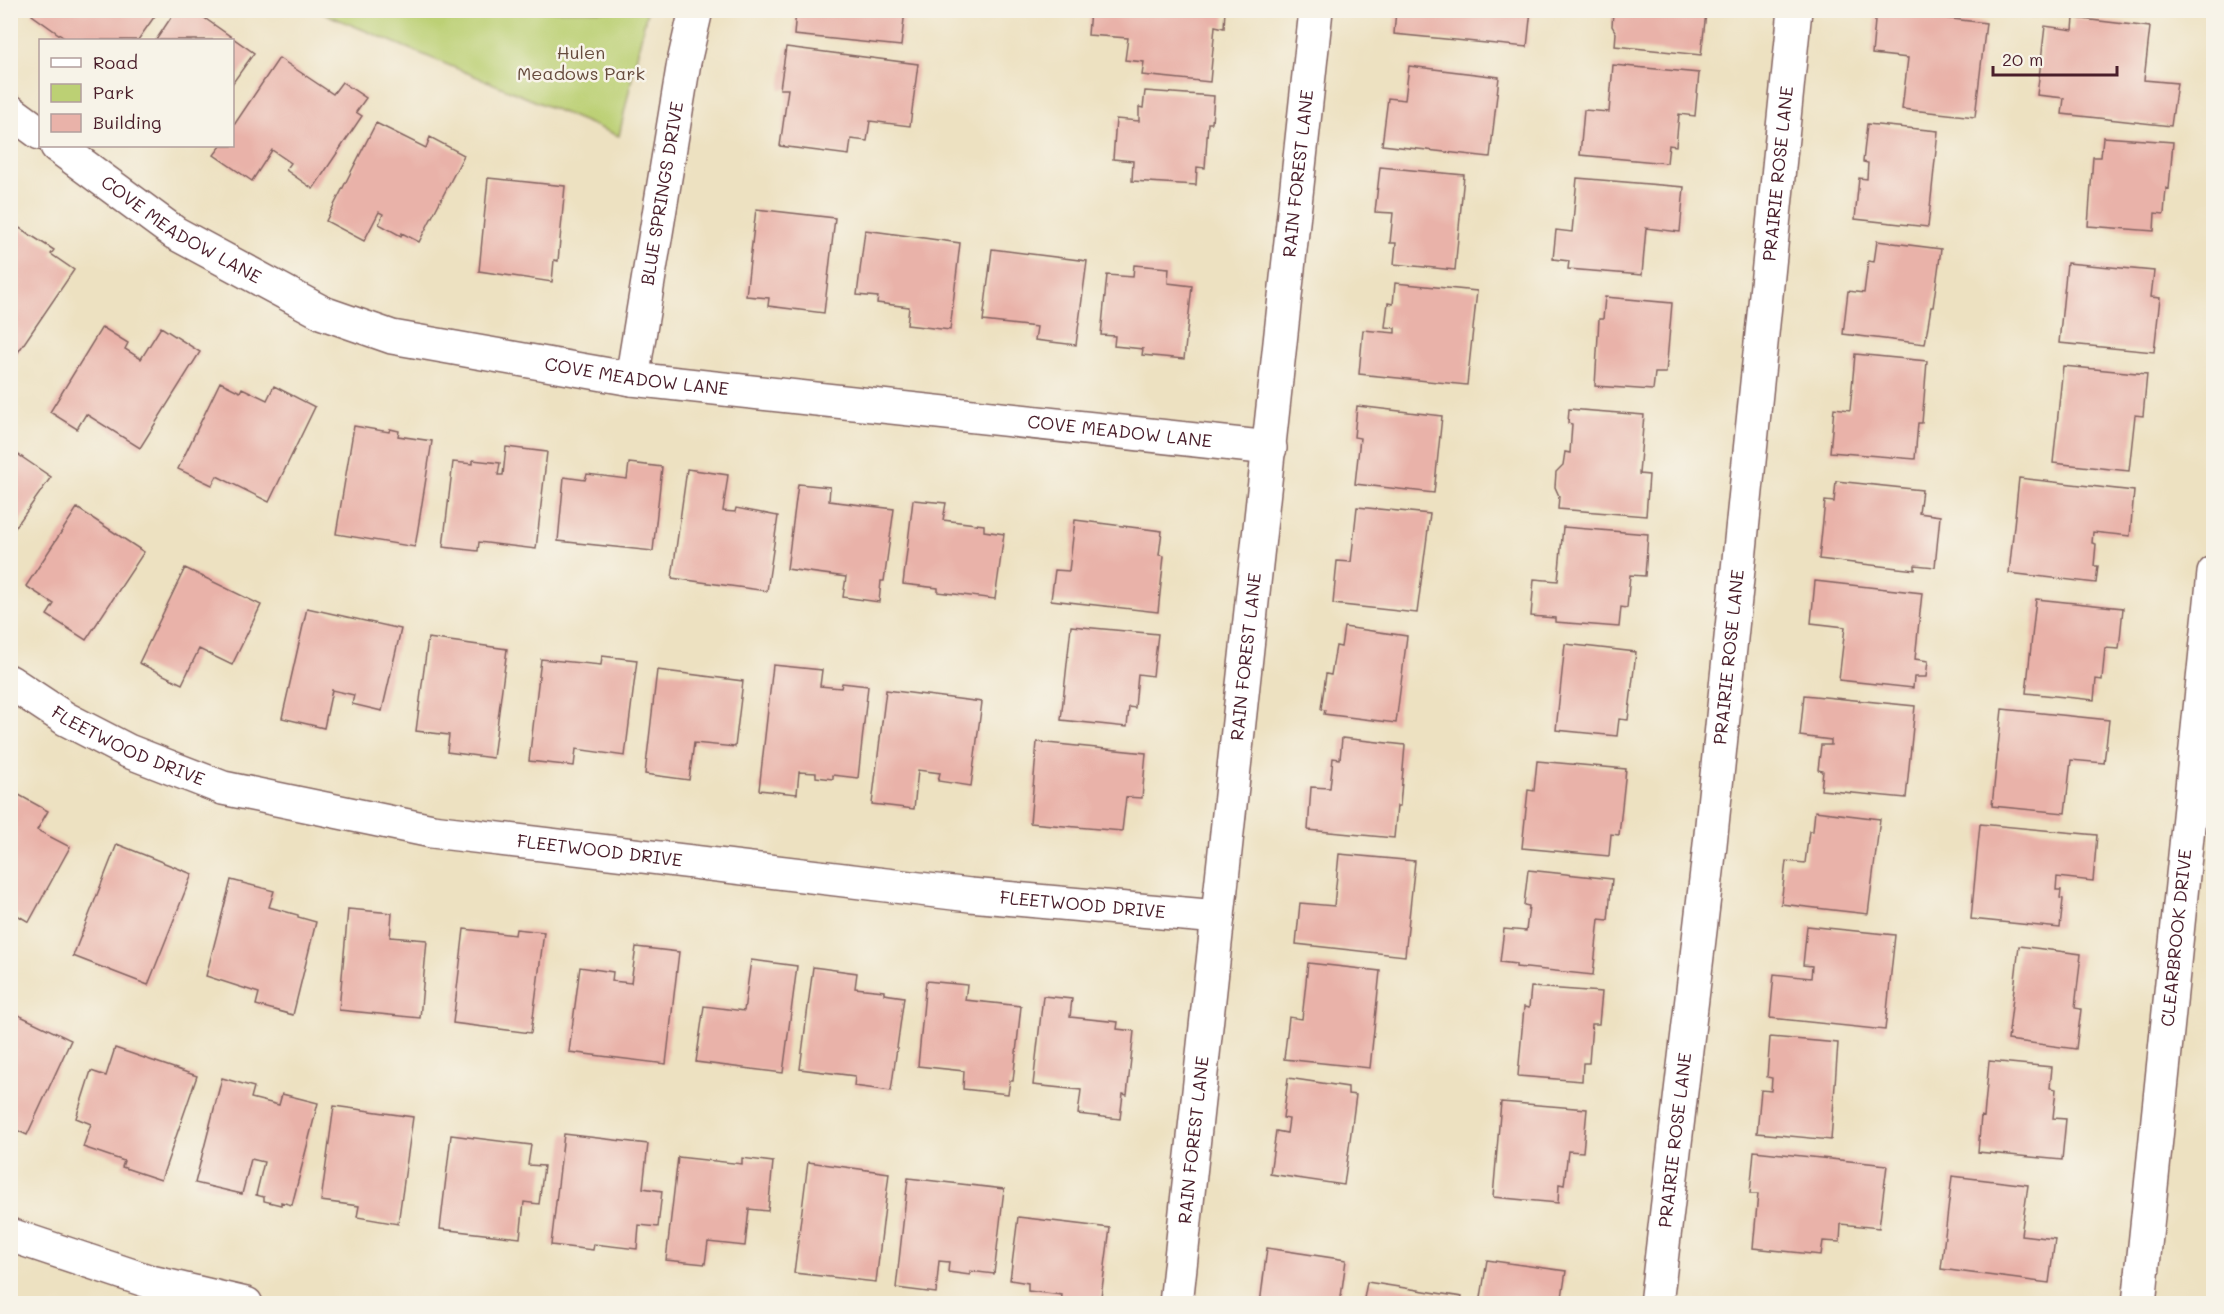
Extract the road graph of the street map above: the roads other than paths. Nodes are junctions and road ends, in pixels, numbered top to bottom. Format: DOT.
graph roads {
  1 [pos="696,10"];
  2 [pos="1316,10"];
  3 [pos="1795,10"];
  4 [pos="10,111"];
  5 [pos="39,133"];
  6 [pos="58,147"];
  7 [pos="632,380"];
  8 [pos="1270,447"];
  9 [pos="2214,573"];
  10 [pos="10,681"];
  11 [pos="1218,917"];
  12 [pos="10,1235"];
  13 [pos="246,1304"];
  14 [pos="1176,1304"];
  15 [pos="1656,1304"];
  16 [pos="2139,1304"];
  1 -- 7 [label="street, BLUE SPRINGS DRIVE"];
  2 -- 8 [label="street, RAIN FOREST LANE"];
  3 -- 15 [label="street, PRAIRIE ROSE LANE"];
  4 -- 5 [label="street"];
  6 -- 7 [label="street, COVE MEADOW LANE"];
  7 -- 8 [label="street, COVE MEADOW LANE"];
  8 -- 11 [label="street, RAIN FOREST LANE"];
  9 -- 16 [label="street, CLEARBROOK DRIVE"];
  10 -- 11 [label="street, FLEETWOOD DRIVE"];
  11 -- 14 [label="street, RAIN FOREST LANE"];
  12 -- 13 [label="street"];
}
